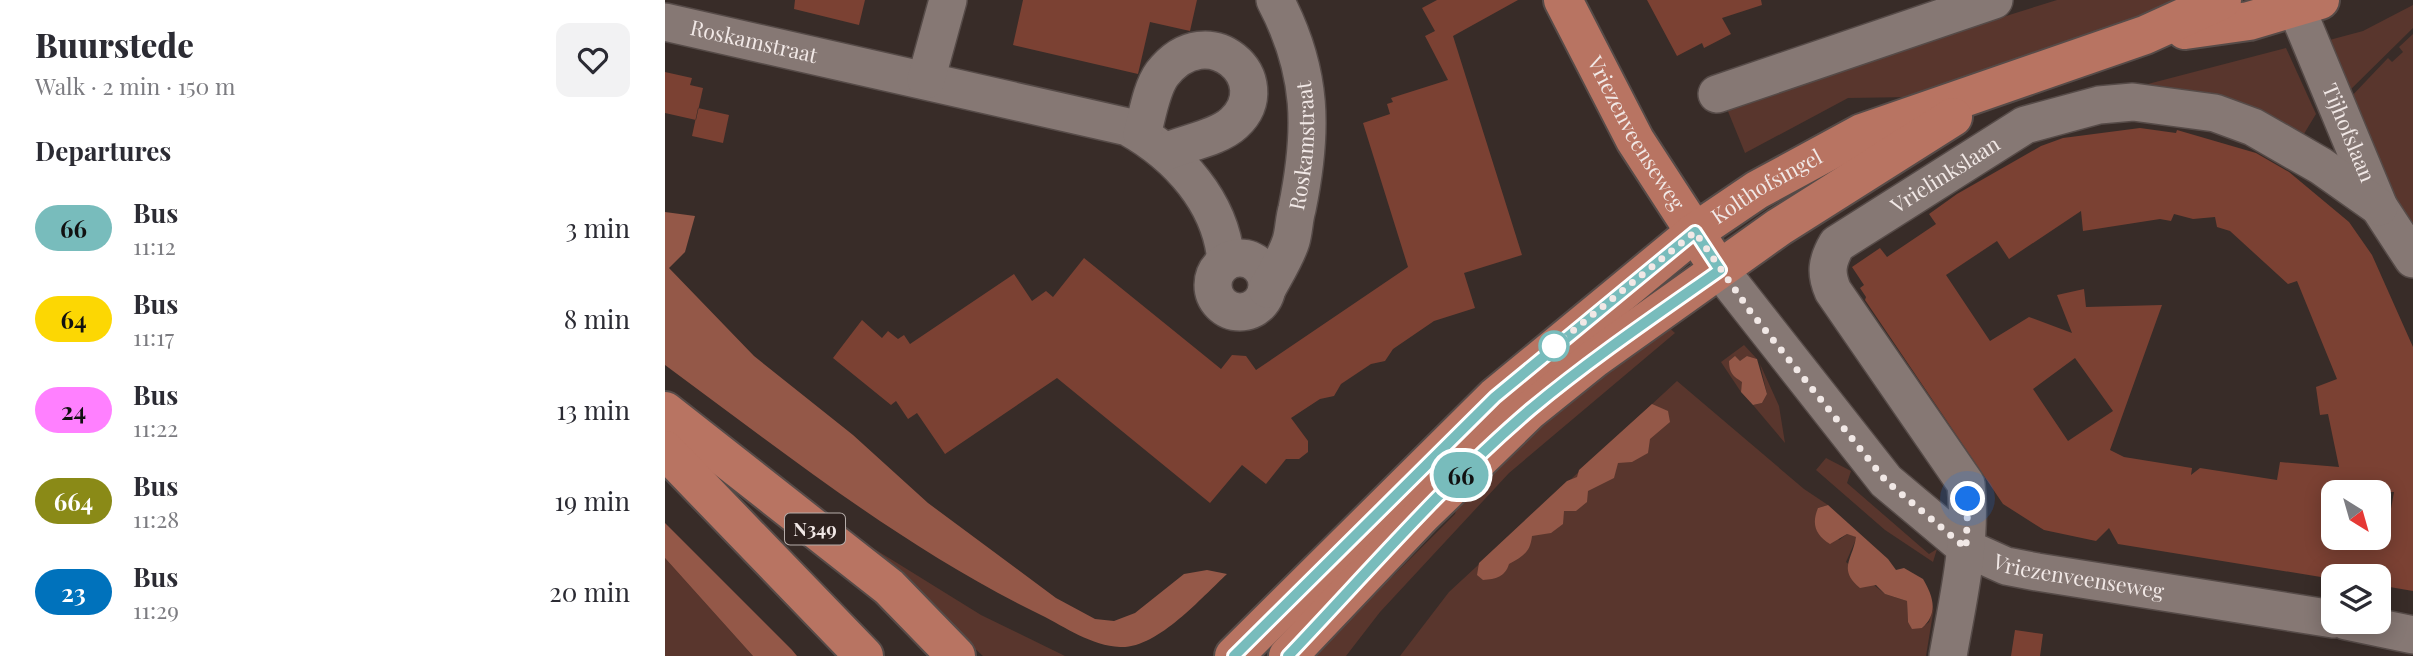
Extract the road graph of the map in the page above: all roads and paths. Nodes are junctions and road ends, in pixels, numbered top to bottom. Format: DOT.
graph roads {
  1 [pos="948,0"];
  2 [pos="1275,0"];
  3 [pos="1563,0"];
  4 [pos="1994,0"];
  5 [pos="2222,0"];
  6 [pos="2303,3"];
  7 [pos="1938,10"];
  8 [pos="665,22"];
  9 [pos="2145,35"];
  10 [pos="926,80"];
  11 [pos="1995,87"];
  12 [pos="1717,94"];
  13 [pos="2379,207"];
  14 [pos="1695,232"];
  15 [pos="2413,260"];
  16 [pos="1720,270"];
  17 [pos="665,411"];
  18 [pos="665,450"];
  19 [pos="1966,548"];
  20 [pos="2321,617"];
  21 [pos="2391,628"];
  22 [pos="2413,635"];
  23 [pos="864,656"];
  24 [pos="956,656"];
  25 [pos="1234,656"];
  26 [pos="1288,656"];
  27 [pos="1948,656"];
  1 -- 10 [label="street"];
  2 -- 10 [label="street, Roskamstraat"];
  3 -- 14 [label="main road, Vriezenveenseweg"];
  4 -- 7 [label="street"];
  5 -- 9 [label="main road, Kolthofsingel"];
  6 -- 9 [label="main road, Kolthofsingel"];
  6 -- 13 [label="street, Tijhofslaan"];
  7 -- 12 [label="street"];
  8 -- 10 [label="street, Roskamstraat"];
  9 -- 11 [label="main road, Kolthofsingel"];
  11 -- 14 [label="main road, Kolthofsingel"];
  11 -- 16 [label="main road, Kolthofsingel"];
  13 -- 15 [label="street, Tijhofslaan"];
  13 -- 19 [label="street, Vrielinkslaan"];
  14 -- 16 [label="main road, Vriezenveenseweg"];
  14 -- 25 [label="main road, Kolthofsingel"];
  16 -- 19 [label="street, Vriezenveenseweg"];
  16 -- 26 [label="main road, Kolthofsingel"];
  17 -- 24 [label="main road, N349"];
  18 -- 23 [label="main road, N349"];
  19 -- 20 [label="street, Vriezenveenseweg"];
  19 -- 27 [label="street, Vrielinkslaan"];
  21 -- 22 [label="street"];
}
